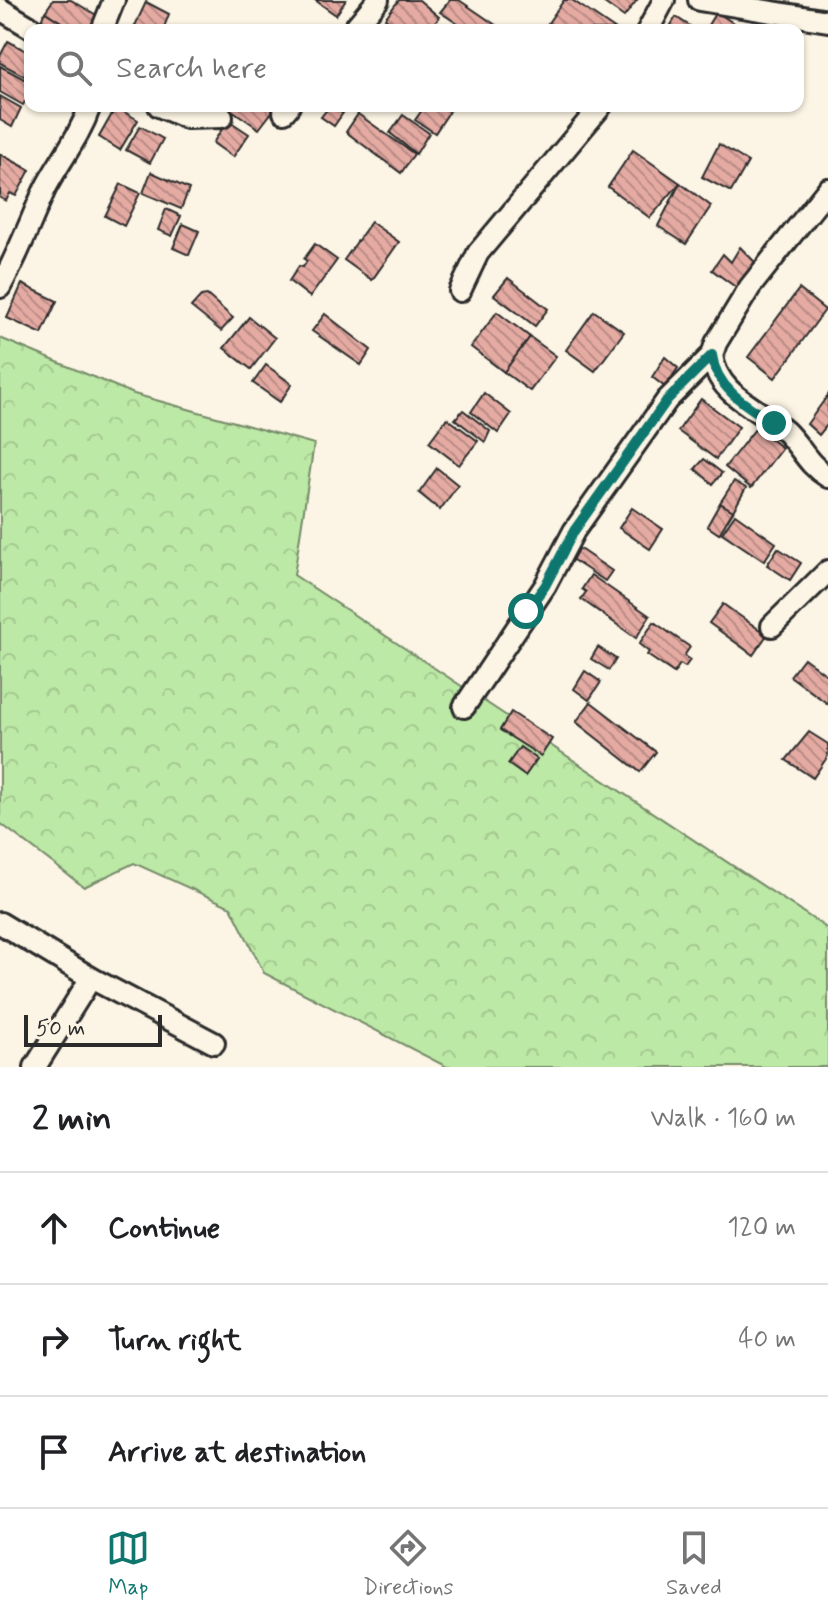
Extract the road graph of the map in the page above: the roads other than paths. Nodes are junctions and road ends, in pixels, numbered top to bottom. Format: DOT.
graph roads {
  1 [pos="114,0"];
  2 [pos="378,0"];
  3 [pos="664,0"];
  4 [pos="699,0"];
  5 [pos="0,9"];
  6 [pos="828,21"];
  7 [pos="25,24"];
  8 [pos="104,24"];
  9 [pos="358,24"];
  10 [pos="651,24"];
  11 [pos="87,112"];
  12 [pos="173,112"];
  13 [pos="596,112"];
  14 [pos="222,117"];
  15 [pos="828,189"];
  16 [pos="0,287"];
  17 [pos="460,291"];
  18 [pos="712,355"];
  19 [pos="828,477"];
  20 [pos="828,571"];
  21 [pos="772,626"];
  22 [pos="464,707"];
  23 [pos="0,923"];
  24 [pos="91,978"];
  25 [pos="214,1043"];
  26 [pos="35,1067"];
  1 -- 8 [label="street"];
  2 -- 9 [label="street"];
  3 -- 10 [label="street"];
  4 -- 6 [label="street"];
  5 -- 7 [label="street"];
  11 -- 16 [label="street"];
  12 -- 14 [label="street"];
  13 -- 17 [label="street"];
  15 -- 18 [label="street"];
  18 -- 19 [label="street"];
  18 -- 22 [label="street"];
  20 -- 21 [label="street"];
  23 -- 24 [label="street"];
  24 -- 25 [label="street"];
  24 -- 26 [label="street"];
}
